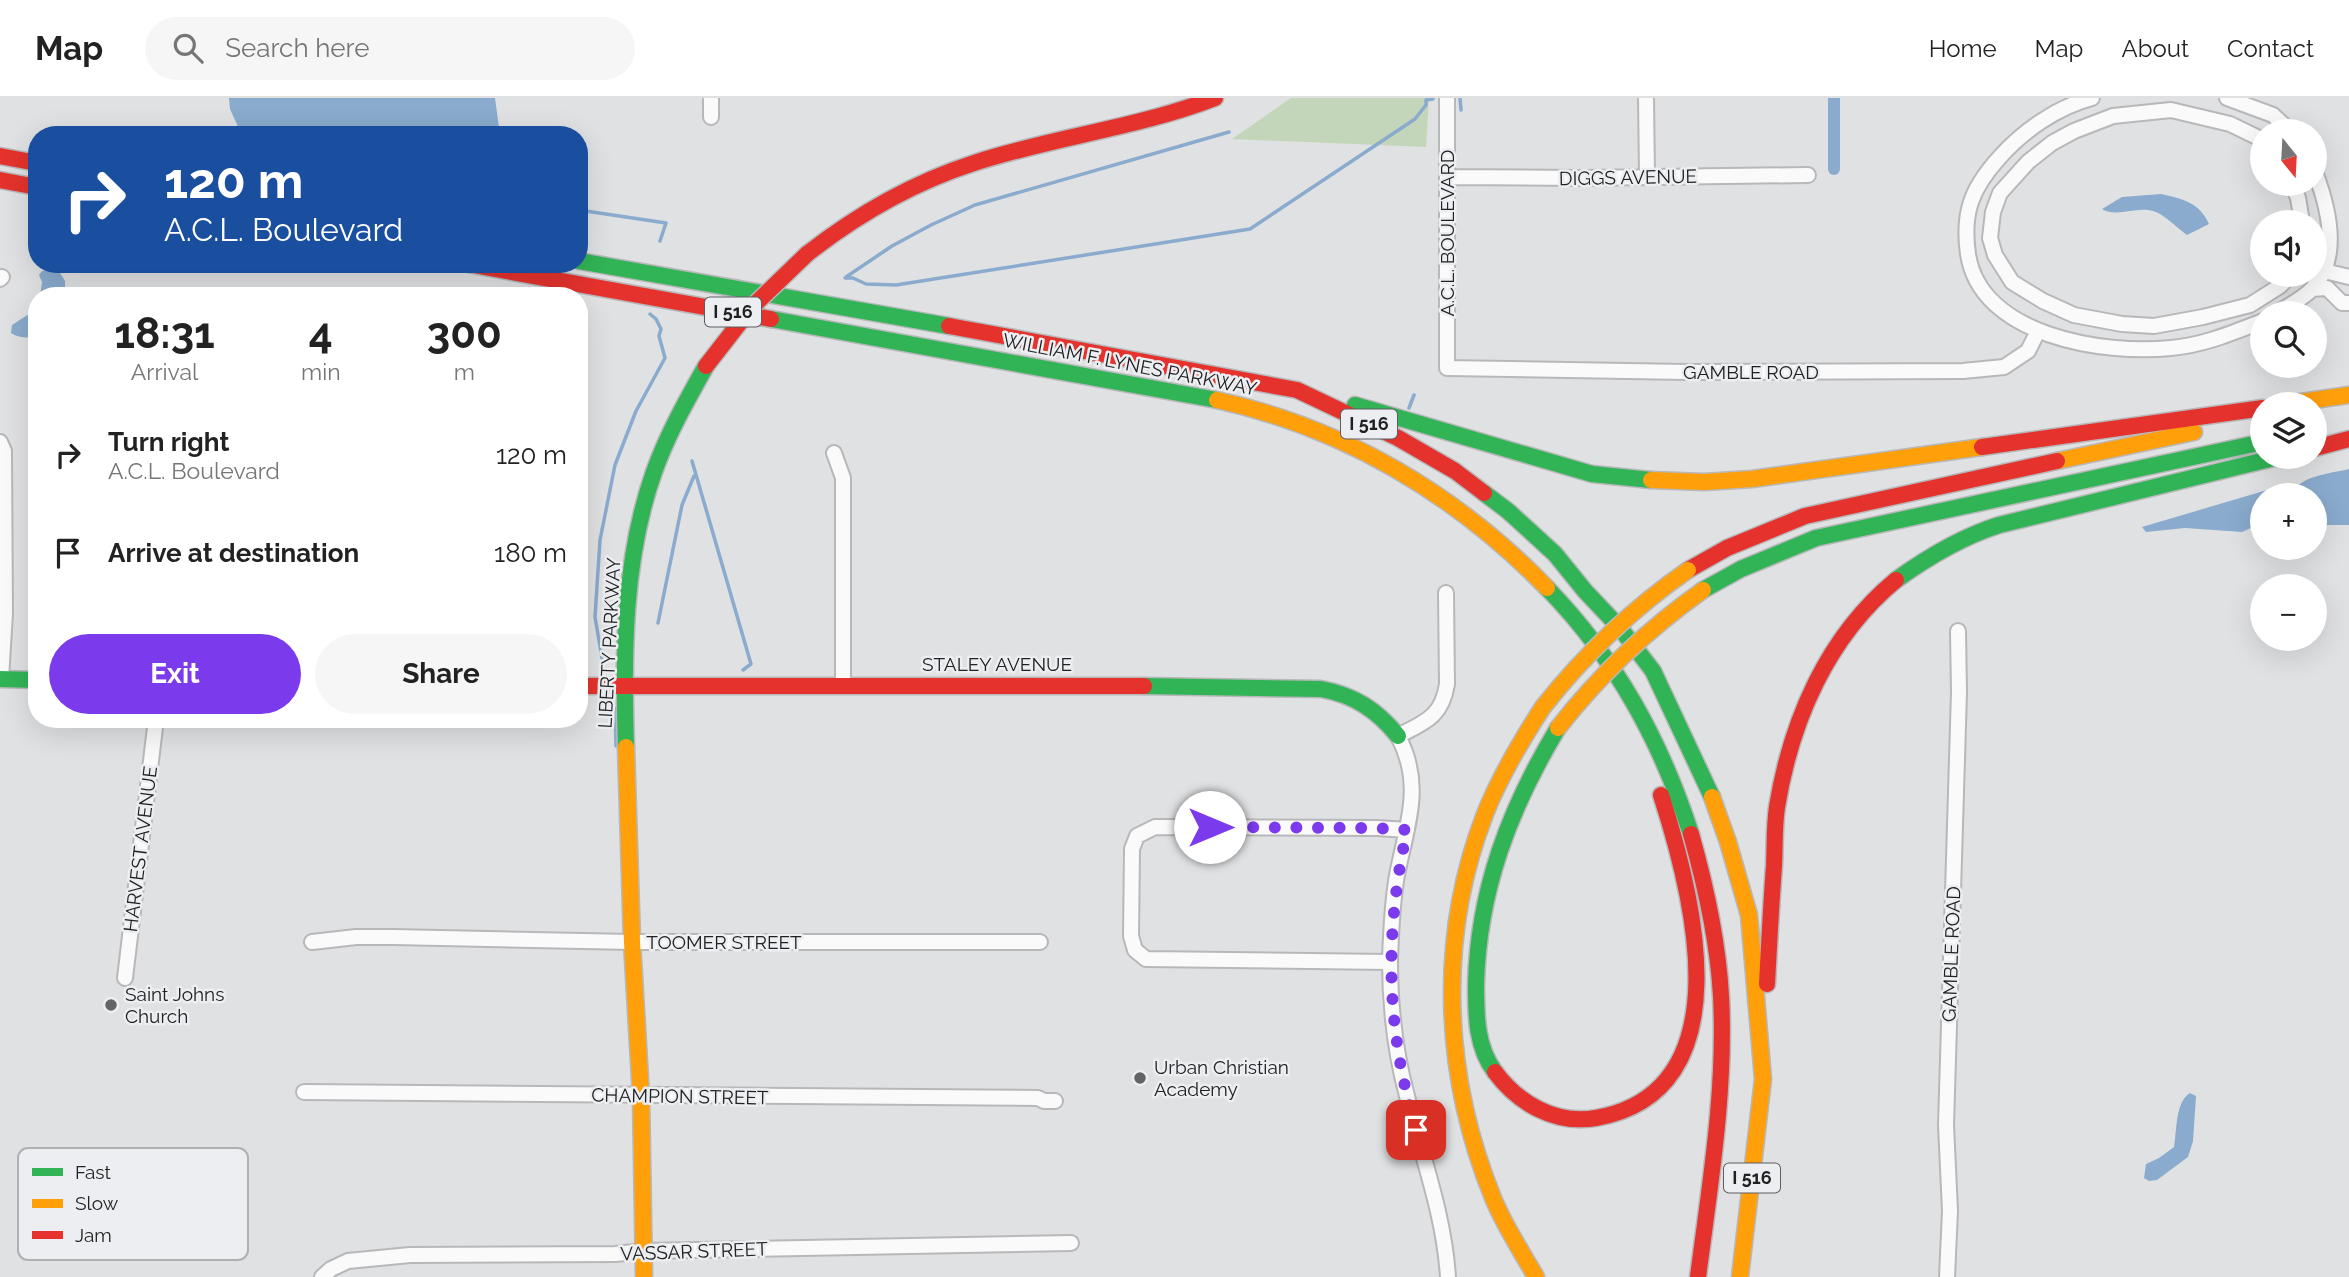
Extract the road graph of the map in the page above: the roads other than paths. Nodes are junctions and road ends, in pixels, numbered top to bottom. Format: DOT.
graph roads {
  1 [pos="711,98"];
  2 [pos="1215,98"];
  3 [pos="1447,98"];
  4 [pos="1646,98"];
  5 [pos="2092,98"];
  6 [pos="2227,98"];
  7 [pos="711,117"];
  8 [pos="2277,119"];
  9 [pos="2250,134"];
  10 [pos="0,156"];
  11 [pos="28,161"];
  12 [pos="1808,175"];
  13 [pos="1647,176"];
  14 [pos="1448,177"];
  15 [pos="0,180"];
  16 [pos="28,185"];
  17 [pos="2327,211"];
  18 [pos="2327,249"];
  19 [pos="588,263"];
  20 [pos="2327,272"];
  21 [pos="518,273"];
  22 [pos="2349,277"];
  23 [pos="2012,282"];
  24 [pos="2278,287"];
  25 [pos="2312,289"];
  26 [pos="1990,298"];
  27 [pos="2294,301"];
  28 [pos="2349,303"];
  29 [pos="2167,324"];
  30 [pos="2250,326"];
  31 [pos="2038,331"];
  32 [pos="2170,348"];
  33 [pos="998,359"];
  34 [pos="1447,368"];
  35 [pos="1297,390"];
  36 [pos="2349,397"];
  37 [pos="2327,399"];
  38 [pos="2327,403"];
  39 [pos="2250,410"];
  40 [pos="2250,421"];
  41 [pos="2349,425"];
  42 [pos="2327,430"];
  43 [pos="2349,439"];
  44 [pos="0,442"];
  45 [pos="2327,444"];
  46 [pos="2250,445"];
  47 [pos="834,453"];
  48 [pos="2250,464"];
  49 [pos="1446,593"];
  50 [pos="1958,631"];
  51 [pos="1599,678"];
  52 [pos="1599,678"];
  53 [pos="1599,678"];
  54 [pos="1599,678"];
  55 [pos="1,679"];
  56 [pos="28,680"];
  57 [pos="844,685"];
  58 [pos="588,686"];
  59 [pos="624,686"];
  60 [pos="155,728"];
  61 [pos="1398,736"];
  62 [pos="1407,830"];
  63 [pos="312,942"];
  64 [pos="632,942"];
  65 [pos="1040,942"];
  66 [pos="1390,962"];
  67 [pos="125,978"];
  68 [pos="1763,1079"];
  69 [pos="304,1092"];
  70 [pos="641,1096"];
  71 [pos="1055,1101"];
  72 [pos="1071,1243"];
  73 [pos="644,1251"];
  74 [pos="322,1277"];
  75 [pos="644,1277"];
  76 [pos="1448,1277"];
  77 [pos="1536,1277"];
  78 [pos="1698,1277"];
  79 [pos="1740,1277"];
  80 [pos="1947,1277"];
  1 -- 7 [label="street"];
  2 -- 59 [label="main road, LIBERTY PARKWAY, bridge"];
  3 -- 14 [label="street, A.C.L. BOULEVARD"];
  4 -- 13 [label="street"];
  5 -- 26 [label="street"];
  6 -- 8 [label="street"];
  9 -- 23 [label="street"];
  10 -- 11 [label="main road"];
  12 -- 13 [label="street, DIGGS AVENUE"];
  13 -- 14 [label="street, DIGGS AVENUE"];
  14 -- 34 [label="street, A.C.L. BOULEVARD"];
  15 -- 16 [label="main road"];
  17 -- 18 [label="street"];
  19 -- 35 [label="main road, WILLIAM F. LYNES PARKWAY / I 516"];
  20 -- 22 [label="street"];
  21 -- 33 [label="main road, WILLIAM F. LYNES PARKWAY / I 516"];
  23 -- 26 [label="street"];
  23 -- 29 [label="street"];
  24 -- 29 [label="street"];
  25 -- 27 [label="street"];
  25 -- 28 [label="street"];
  26 -- 31 [label="street"];
  29 -- 32 [label="street"];
  30 -- 32 [label="street"];
  31 -- 32 [label="street"];
  31 -- 34 [label="street, GAMBLE ROAD"];
  33 -- 54 [label="main road, bridge"];
  33 -- 78 [label="main road, WILLIAM F. LYNES PARKWAY / I 516"];
  35 -- 39 [label="main road"];
  35 -- 68 [label="main road, WILLIAM F. LYNES PARKWAY / I 516"];
  36 -- 37 [label="main road"];
  36 -- 38 [label="main road"];
  40 -- 77 [label="main road, bridge"];
  41 -- 42 [label="main road"];
  43 -- 45 [label="main road"];
  44 -- 55 [label="street"];
  46 -- 51 [label="main road, bridge"];
  47 -- 57 [label="street"];
  48 -- 68 [label="main road"];
  49 -- 61 [label="street"];
  50 -- 80 [label="street, GAMBLE ROAD"];
  52 -- 53 [label="main road, bridge"];
  55 -- 56 [label="main road"];
  57 -- 59 [label="main road, STALEY AVENUE"];
  57 -- 61 [label="main road, STALEY AVENUE"];
  58 -- 59 [label="main road, STALEY AVENUE"];
  59 -- 64 [label="main road, LIBERTY PARKWAY"];
  60 -- 67 [label="street, HARVEST AVENUE"];
  61 -- 62 [label="street"];
  62 -- 66 [label="street"];
  62 -- 66 [label="street"];
  63 -- 64 [label="street, TOOMER STREET"];
  64 -- 65 [label="street, TOOMER STREET"];
  64 -- 70 [label="main road, LIBERTY PARKWAY"];
  66 -- 76 [label="street"];
  68 -- 79 [label="main road, WILLIAM F. LYNES PARKWAY / I 516"];
  69 -- 70 [label="street, CHAMPION STREET"];
  70 -- 71 [label="street, CHAMPION STREET"];
  70 -- 73 [label="main road, LIBERTY PARKWAY"];
  72 -- 73 [label="street, VASSAR STREET"];
  73 -- 74 [label="street, VASSAR STREET"];
  73 -- 75 [label="main road, LIBERTY PARKWAY"];
}
